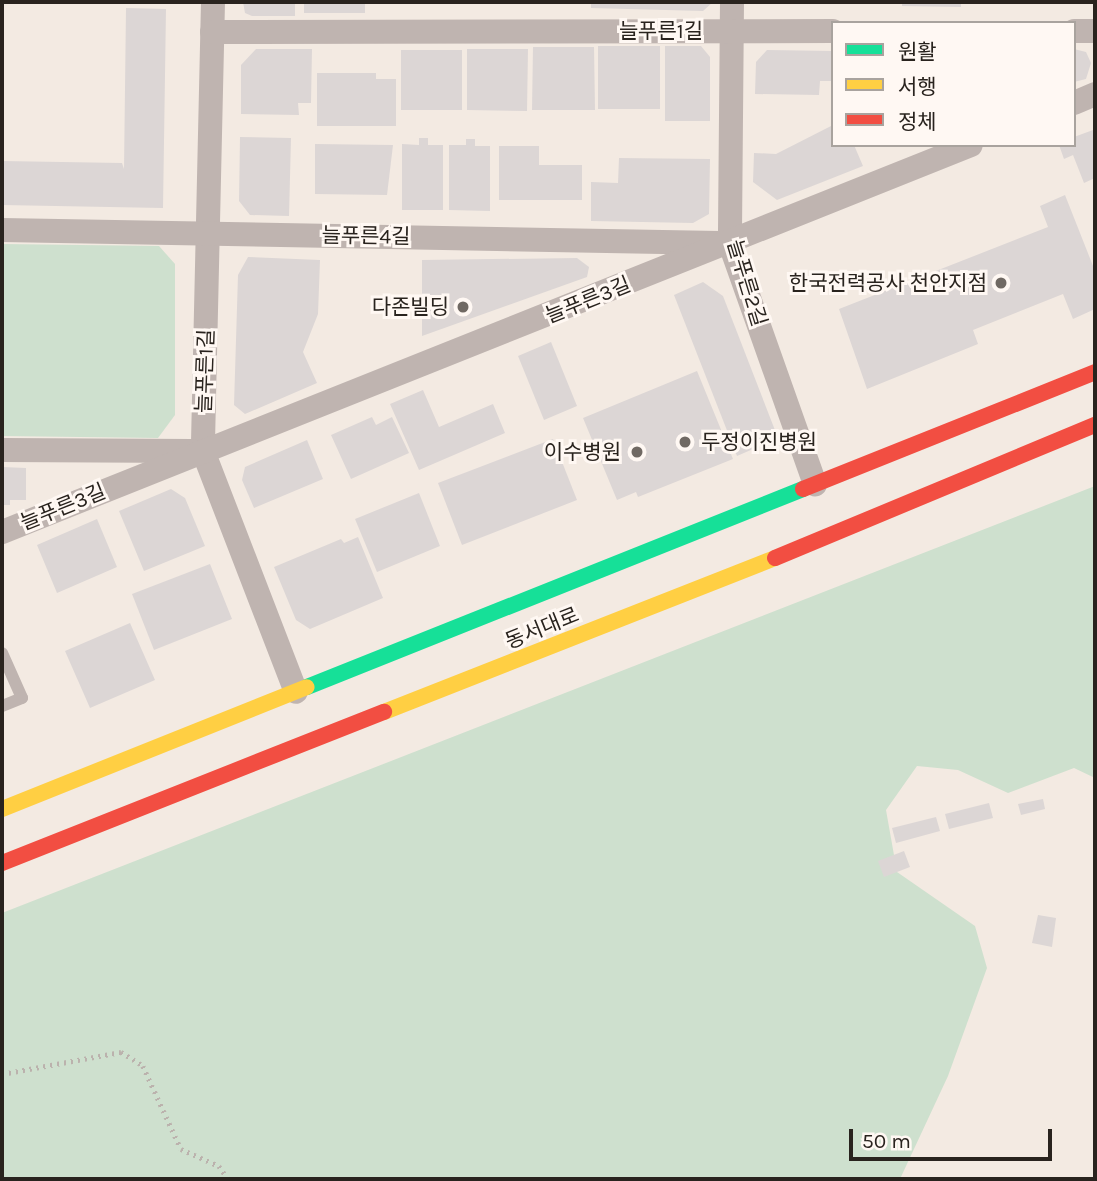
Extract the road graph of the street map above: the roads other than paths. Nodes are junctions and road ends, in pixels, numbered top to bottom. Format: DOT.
graph roads {
  1 [pos="213,2"];
  2 [pos="733,2"];
  3 [pos="732,31"];
  4 [pos="831,31"];
  5 [pos="1076,31"];
  6 [pos="1095,31"];
  7 [pos="212,32"];
  8 [pos="1095,94"];
  9 [pos="1076,102"];
  10 [pos="966,147"];
  11 [pos="2,230"];
  12 [pos="210,234"];
  13 [pos="730,244"];
  14 [pos="1095,372"];
  15 [pos="1095,425"];
  16 [pos="2,450"];
  17 [pos="203,451"];
  18 [pos="816,484"];
  19 [pos="2,532"];
  20 [pos="2,653"];
  21 [pos="296,692"];
  22 [pos="2,706"];
  23 [pos="2,809"];
  24 [pos="2,863"];
  1 -- 7 [label="street, 늘푸른1길"];
  2 -- 3 [label="street, 늘푸른2길"];
  3 -- 4 [label="street"];
  3 -- 7 [label="street, 늘푸른1길"];
  3 -- 13 [label="street, 늘푸른2길"];
  5 -- 6 [label="street"];
  7 -- 12 [label="street, 늘푸른1길"];
  8 -- 9 [label="street"];
  10 -- 13 [label="street, 늘푸른3길"];
  11 -- 12 [label="street, 늘푸른4길"];
  12 -- 13 [label="street, 늘푸른4길"];
  12 -- 17 [label="street, 늘푸른1길"];
  13 -- 17 [label="street, 늘푸른3길"];
  13 -- 18 [label="street, 늘푸른2길"];
  14 -- 18 [label="main road, 동서대로"];
  15 -- 24 [label="main road, 동서대로"];
  16 -- 17 [label="street, 늘푸른3길"];
  17 -- 19 [label="street, 늘푸른3길"];
  17 -- 21 [label="street, 늘푸른1길"];
  18 -- 21 [label="main road, 동서대로"];
  20 -- 22 [label="lane"];
  21 -- 23 [label="main road, 동서대로"];
}
